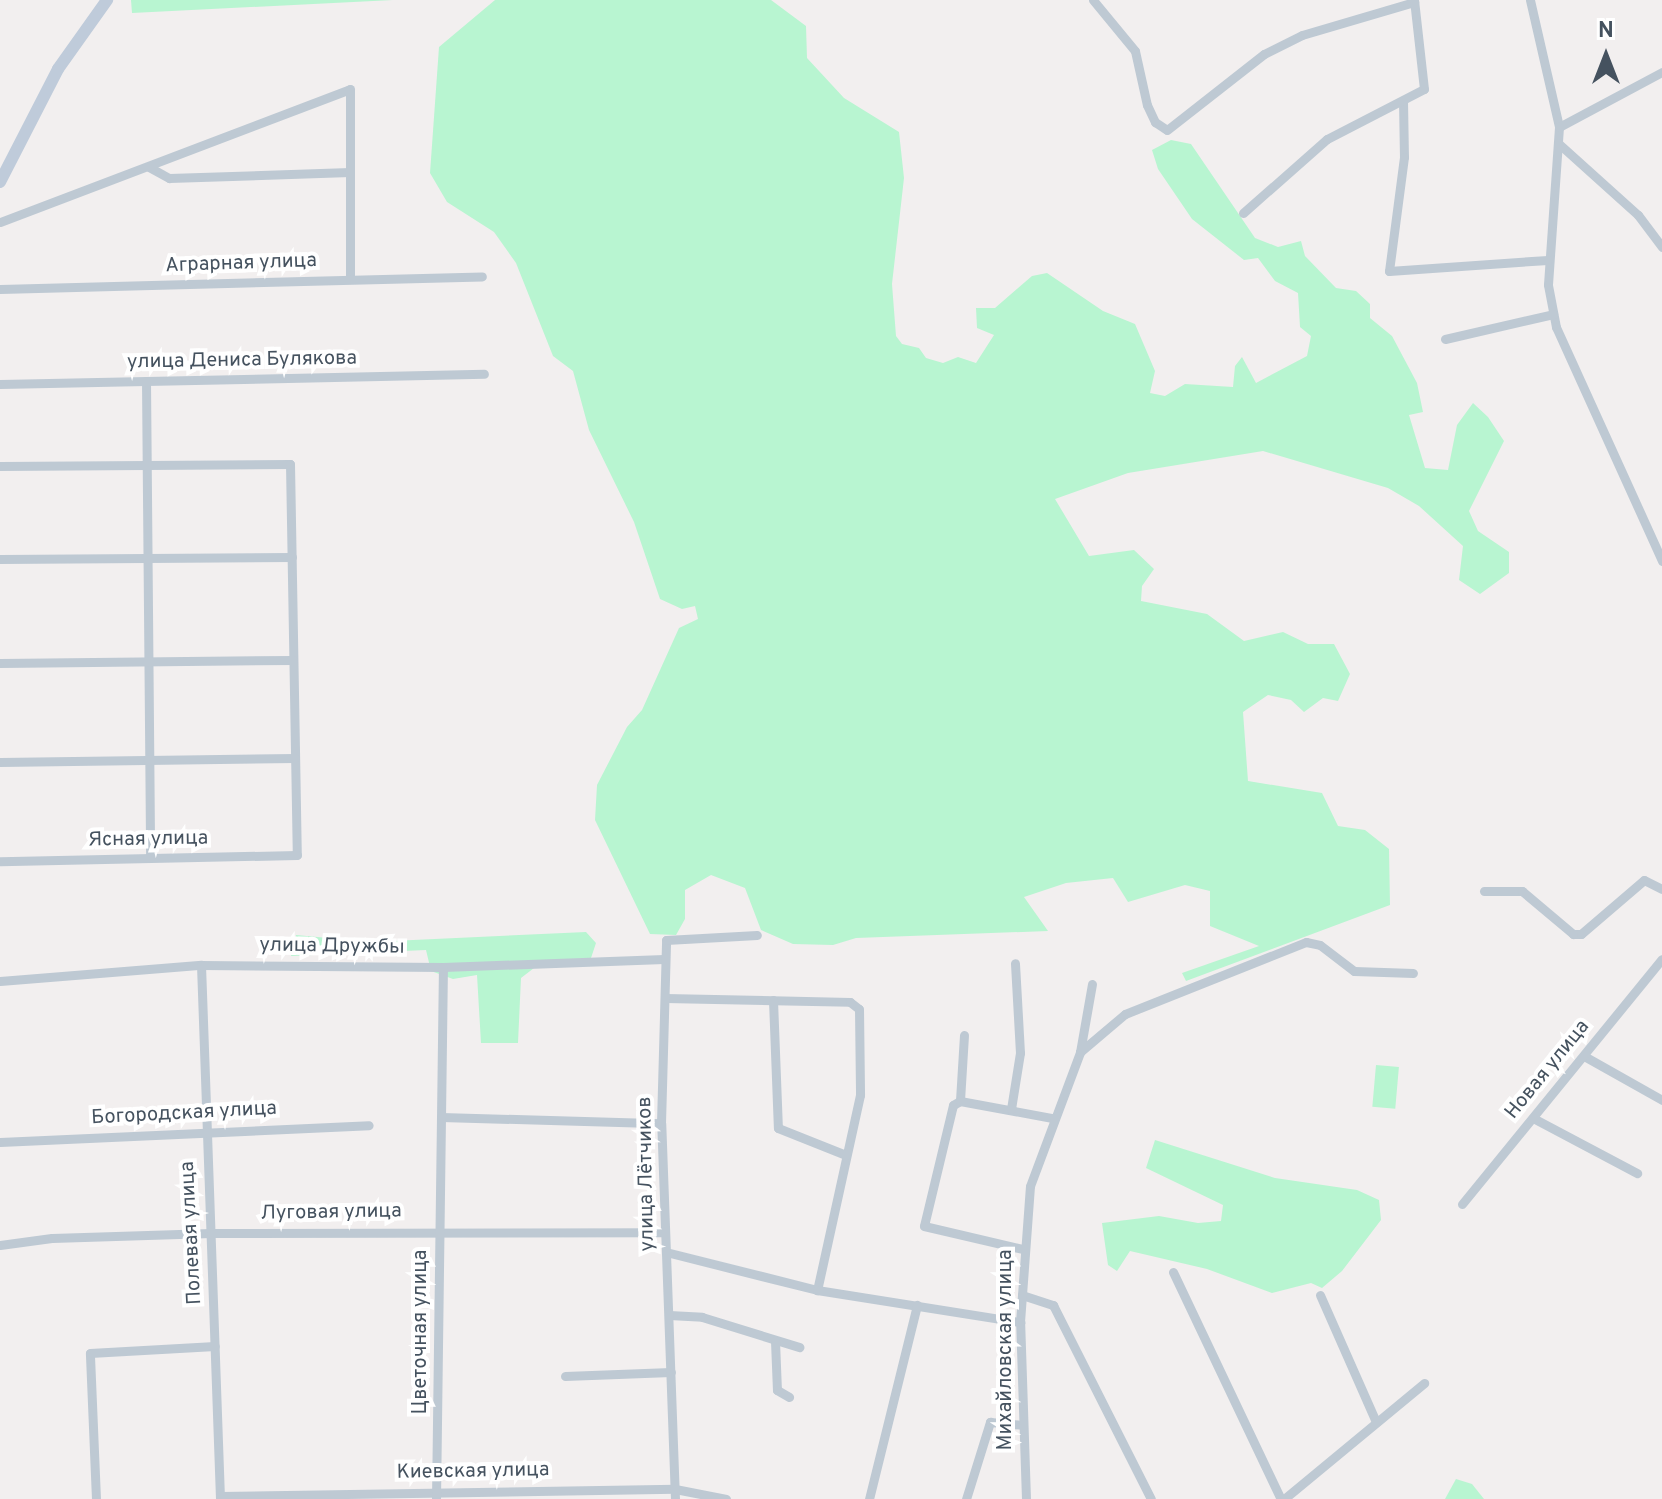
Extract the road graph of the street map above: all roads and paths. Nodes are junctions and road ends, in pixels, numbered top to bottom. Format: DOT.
graph roads {
  1 [pos="1093,0"];
  2 [pos="1530,0"];
  3 [pos="1414,1"];
  4 [pos="99,2"];
  5 [pos="1662,72"];
  6 [pos="1403,101"];
  7 [pos="1559,127"];
  8 [pos="1558,143"];
  9 [pos="149,167"];
  10 [pos="350,172"];
  11 [pos="0,182"];
  12 [pos="1243,213"];
  13 [pos="0,222"];
  14 [pos="1662,247"];
  15 [pos="1548,260"];
  16 [pos="482,276"];
  17 [pos="350,279"];
  18 [pos="0,289"];
  19 [pos="1553,314"];
  20 [pos="1445,339"];
  21 [pos="484,374"];
  22 [pos="146,381"];
  23 [pos="0,384"];
  24 [pos="0,466"];
  25 [pos="148,466"];
  26 [pos="292,557"];
  27 [pos="146,558"];
  28 [pos="0,559"];
  29 [pos="1662,561"];
  30 [pos="293,660"];
  31 [pos="148,661"];
  32 [pos="0,663"];
  33 [pos="295,758"];
  34 [pos="147,760"];
  35 [pos="0,762"];
  36 [pos="150,858"];
  37 [pos="0,861"];
  38 [pos="1662,889"];
  39 [pos="1484,891"];
  40 [pos="757,935"];
  41 [pos="664,959"];
  42 [pos="1662,959"];
  43 [pos="1015,963"];
  44 [pos="201,965"];
  45 [pos="443,967"];
  46 [pos="1413,973"];
  47 [pos="0,981"];
  48 [pos="1092,984"];
  49 [pos="665,998"];
  50 [pos="773,1000"];
  51 [pos="964,1035"];
  52 [pos="1080,1052"];
  53 [pos="1584,1056"];
  54 [pos="1662,1100"];
  55 [pos="960,1101"];
  56 [pos="1011,1109"];
  57 [pos="441,1117"];
  58 [pos="1052,1118"];
  59 [pos="1533,1118"];
  60 [pos="661,1123"];
  61 [pos="369,1125"];
  62 [pos="205,1131"];
  63 [pos="0,1142"];
  64 [pos="846,1155"];
  65 [pos="1637,1173"];
  66 [pos="1462,1204"];
  67 [pos="440,1230"];
  68 [pos="663,1232"];
  69 [pos="211,1233"];
  70 [pos="0,1245"];
  71 [pos="1023,1249"];
  72 [pos="666,1252"];
  73 [pos="1173,1272"];
  74 [pos="817,1290"];
  75 [pos="1022,1295"];
  76 [pos="1320,1295"];
  77 [pos="917,1305"];
  78 [pos="669,1315"];
  79 [pos="1020,1322"];
  80 [pos="775,1341"];
  81 [pos="215,1346"];
  82 [pos="799,1347"];
  83 [pos="671,1372"];
  84 [pos="565,1376"];
  85 [pos="1424,1383"];
  86 [pos="789,1397"];
  87 [pos="1376,1422"];
  88 [pos="1023,1425"];
  89 [pos="435,1494"];
  90 [pos="675,1494"];
  91 [pos="220,1497"];
  92 [pos="96,1499"];
  93 [pos="726,1499"];
  94 [pos="869,1499"];
  95 [pos="966,1499"];
  96 [pos="1026,1499"];
  97 [pos="1151,1499"];
  98 [pos="1283,1499"];
  1 -- 3 [label="street"];
  2 -- 7 [label="street"];
  3 -- 6 [label="street"];
  4 -- 11 [label="main road"];
  5 -- 7 [label="street"];
  6 -- 12 [label="street"];
  6 -- 15 [label="street"];
  7 -- 8 [label="street"];
  8 -- 14 [label="street"];
  8 -- 15 [label="street"];
  9 -- 10 [label="street"];
  9 -- 10 [label="street"];
  9 -- 13 [label="street"];
  10 -- 17 [label="street"];
  15 -- 19 [label="street"];
  16 -- 17 [label="street, Аграрная улица"];
  17 -- 18 [label="street, Аграрная улица"];
  19 -- 20 [label="street"];
  19 -- 29 [label="street"];
  21 -- 22 [label="street, улица Дениса Булякова"];
  22 -- 23 [label="street, улица Дениса Булякова"];
  22 -- 25 [label="street"];
  24 -- 25 [label="street"];
  25 -- 26 [label="street"];
  25 -- 27 [label="street"];
  26 -- 27 [label="street"];
  26 -- 30 [label="street"];
  27 -- 28 [label="street"];
  27 -- 31 [label="street"];
  30 -- 31 [label="street"];
  30 -- 33 [label="street"];
  31 -- 32 [label="street"];
  31 -- 34 [label="street"];
  33 -- 34 [label="street"];
  33 -- 36 [label="street, Ясная улица"];
  34 -- 35 [label="street"];
  34 -- 36 [label="street"];
  36 -- 37 [label="street, Ясная улица"];
  38 -- 39 [label="street"];
  40 -- 41 [label="street"];
  41 -- 45 [label="street, улица Дружбы"];
  41 -- 49 [label="street, улица Лётчиков"];
  42 -- 53 [label="street, Новая улица"];
  43 -- 56 [label="street"];
  44 -- 45 [label="street, улица Дружбы"];
  44 -- 47 [label="street, улица Дружбы"];
  44 -- 62 [label="street, Полевая улица"];
  45 -- 57 [label="street, Цветочная улица"];
  46 -- 52 [label="street, Михайловская улица"];
  48 -- 52 [label="street"];
  49 -- 50 [label="street"];
  49 -- 60 [label="street, улица Лётчиков"];
  50 -- 64 [label="street"];
  50 -- 64 [label="street"];
  51 -- 55 [label="street"];
  52 -- 58 [label="street, Михайловская улица"];
  53 -- 54 [label="street"];
  53 -- 59 [label="street, Новая улица"];
  55 -- 56 [label="street"];
  55 -- 71 [label="street"];
  56 -- 58 [label="street"];
  57 -- 60 [label="street"];
  57 -- 67 [label="street, Цветочная улица"];
  58 -- 71 [label="street, Михайловская улица"];
  59 -- 65 [label="street"];
  59 -- 66 [label="street, Новая улица"];
  60 -- 68 [label="street, улица Лётчиков"];
  61 -- 62 [label="street, Богородская улица"];
  62 -- 63 [label="street, Богородская улица"];
  62 -- 69 [label="street, Полевая улица"];
  64 -- 74 [label="street"];
  67 -- 68 [label="street, Луговая улица"];
  67 -- 69 [label="street, Луговая улица"];
  67 -- 89 [label="street, Цветочная улица"];
  68 -- 72 [label="street, улица Лётчиков"];
  69 -- 70 [label="street, Луговая улица"];
  69 -- 81 [label="street, Полевая улица"];
  71 -- 75 [label="street, Михайловская улица"];
  72 -- 74 [label="street"];
  72 -- 78 [label="street, улица Лётчиков"];
  73 -- 98 [label="street"];
  74 -- 77 [label="street"];
  75 -- 79 [label="street, Михайловская улица"];
  75 -- 97 [label="street"];
  76 -- 87 [label="street"];
  77 -- 79 [label="street"];
  77 -- 94 [label="street"];
  78 -- 80 [label="street"];
  78 -- 83 [label="street, улица Лётчиков"];
  79 -- 88 [label="street, Михайловская улица"];
  80 -- 82 [label="street"];
  80 -- 86 [label="street"];
  81 -- 91 [label="street, Полевая улица"];
  81 -- 92 [label="street"];
  83 -- 84 [label="street"];
  83 -- 90 [label="street, улица Лётчиков"];
  85 -- 87 [label="street"];
  87 -- 98 [label="street"];
  88 -- 95 [label="street"];
  88 -- 96 [label="street, Михайловская улица"];
  89 -- 90 [label="street, Киевская улица"];
  89 -- 91 [label="street, Киевская улица"];
  90 -- 93 [label="street, Киевская улица"];
}
